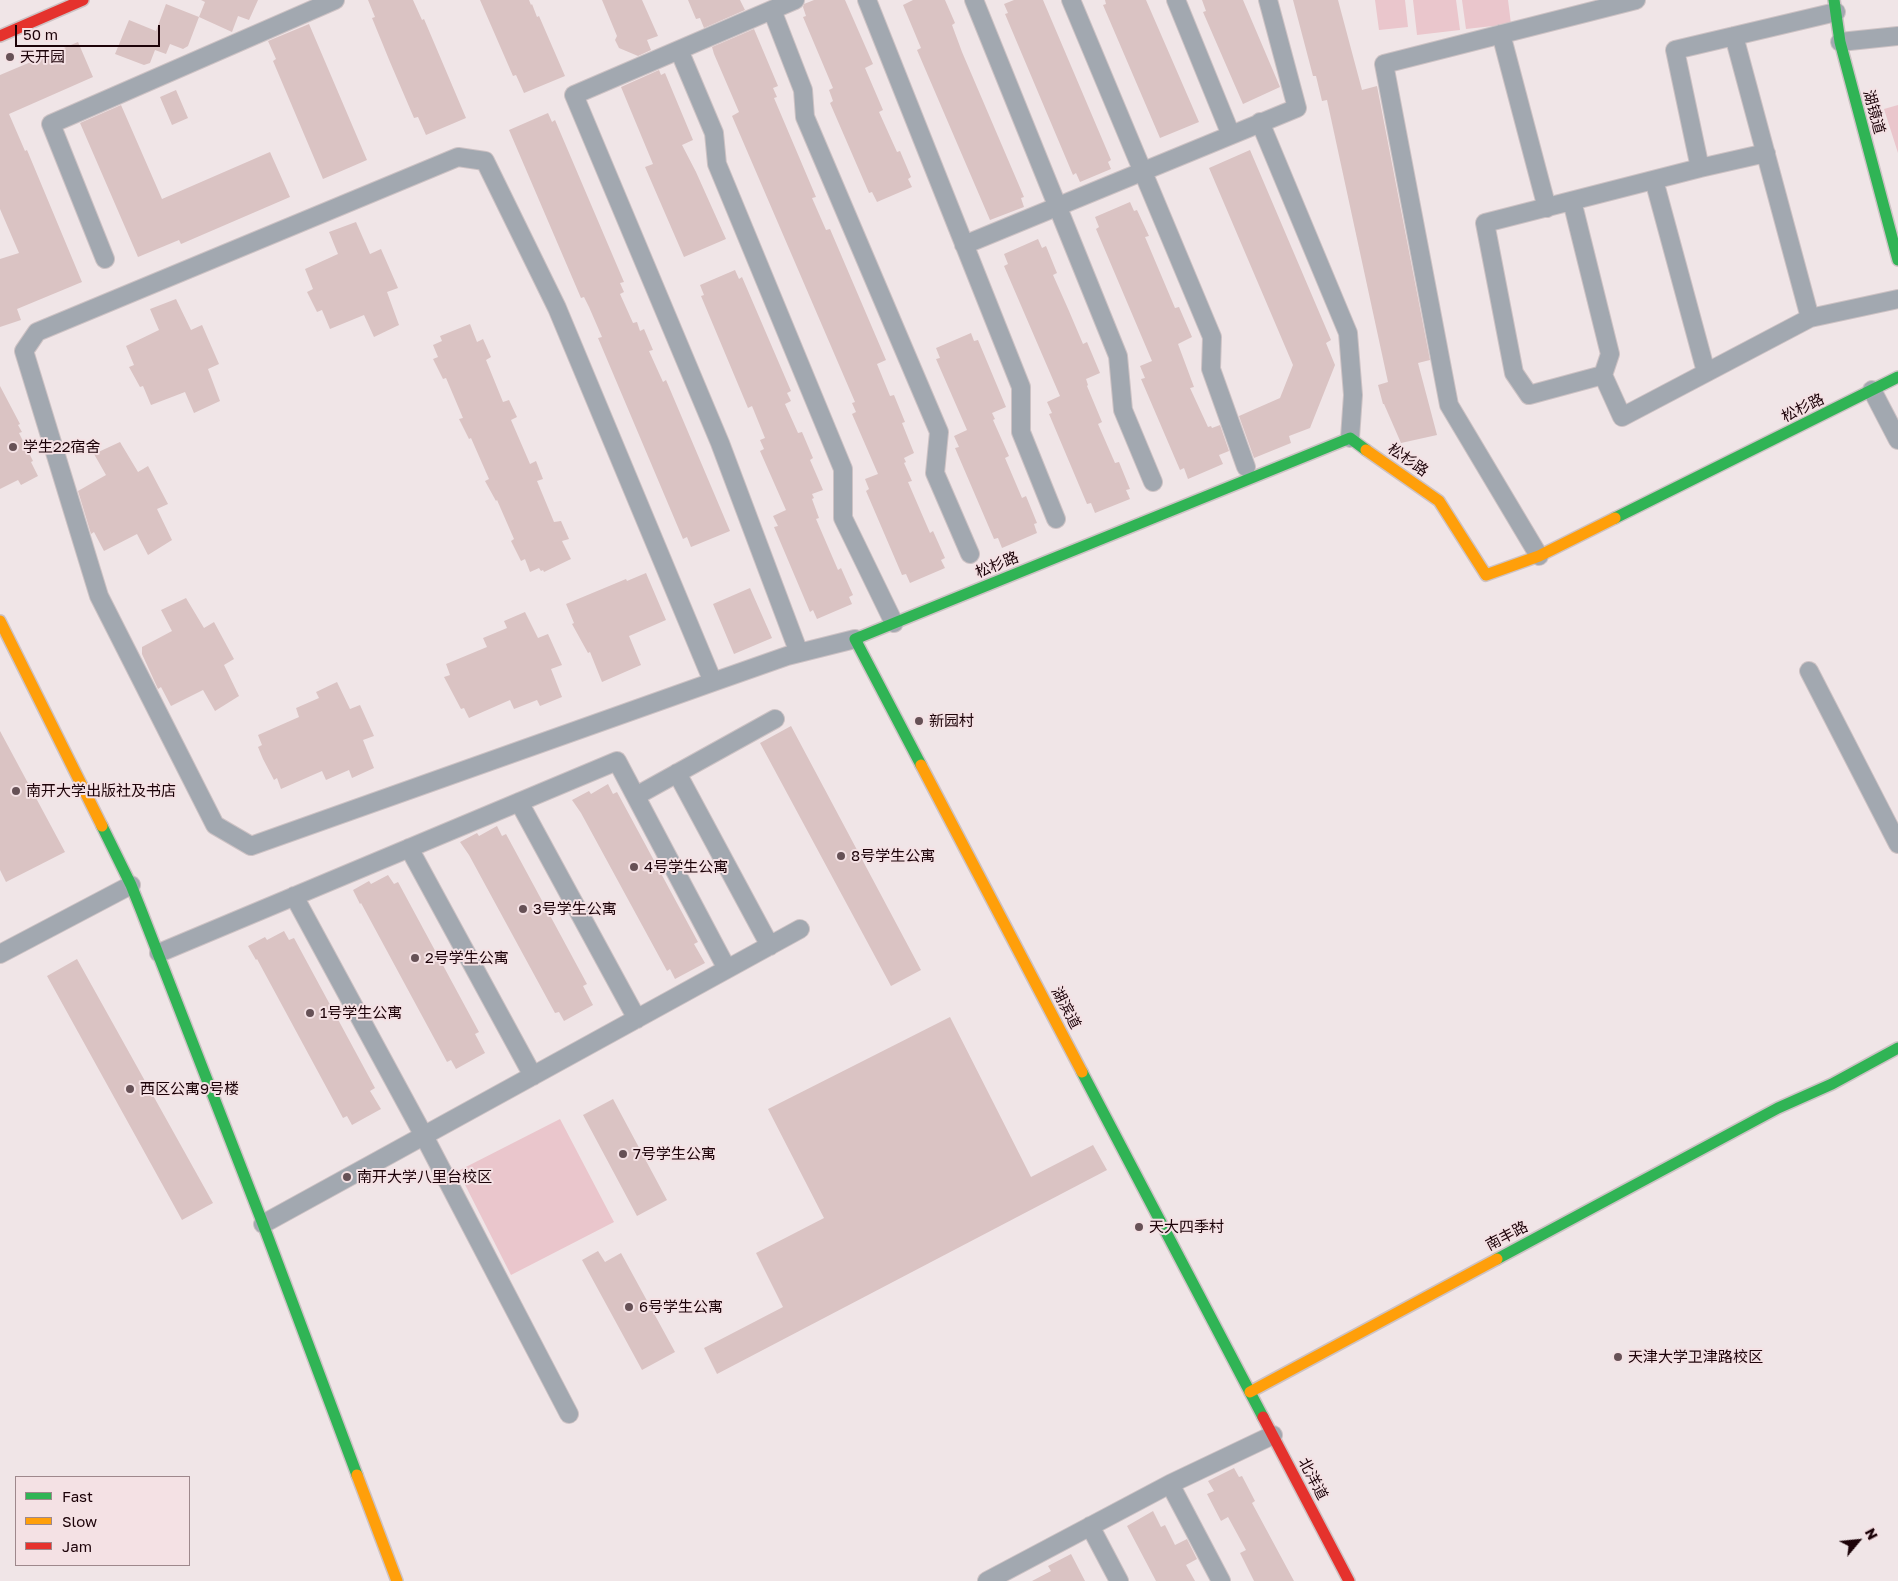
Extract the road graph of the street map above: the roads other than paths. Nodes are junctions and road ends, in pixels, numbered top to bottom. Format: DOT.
graph roads {
  1 [pos="84,0"];
  2 [pos="335,0"];
  3 [pos="795,0"];
  4 [pos="867,0"];
  5 [pos="974,0"];
  6 [pos="1071,0"];
  7 [pos="1176,0"];
  8 [pos="1268,0"];
  9 [pos="1636,0"];
  10 [pos="1835,6"];
  11 [pos="772,10"];
  12 [pos="1501,34"];
  13 [pos="0,36"];
  14 [pos="1734,36"];
  15 [pos="1898,36"];
  16 [pos="1840,42"];
  17 [pos="679,50"];
  18 [pos="1260,122"];
  19 [pos="1231,135"];
  20 [pos="1766,153"];
  21 [pos="1700,168"];
  22 [pos="1143,171"];
  23 [pos="1654,180"];
  24 [pos="1572,201"];
  25 [pos="1057,206"];
  26 [pos="1546,208"];
  27 [pos="964,245"];
  28 [pos="105,259"];
  29 [pos="1898,260"];
  30 [pos="1898,299"];
  31 [pos="1810,318"];
  32 [pos="1706,372"];
  33 [pos="1603,375"];
  34 [pos="1898,377"];
  35 [pos="1872,390"];
  36 [pos="1350,438"];
  37 [pos="1898,440"];
  38 [pos="1246,467"];
  39 [pos="1153,482"];
  40 [pos="1056,519"];
  41 [pos="970,554"];
  42 [pos="1538,556"];
  43 [pos="0,620"];
  44 [pos="894,623"];
  45 [pos="855,638"];
  46 [pos="799,653"];
  47 [pos="1810,670"];
  48 [pos="713,682"];
  49 [pos="775,720"];
  50 [pos="677,774"];
  51 [pos="636,796"];
  52 [pos="519,802"];
  53 [pos="1898,844"];
  54 [pos="408,848"];
  55 [pos="131,885"];
  56 [pos="294,896"];
  57 [pos="800,929"];
  58 [pos="770,946"];
  59 [pos="159,953"];
  60 [pos="0,954"];
  61 [pos="727,969"];
  62 [pos="637,1019"];
  63 [pos="1898,1036"];
  64 [pos="1898,1048"];
  65 [pos="533,1076"];
  66 [pos="1778,1108"];
  67 [pos="424,1136"];
  68 [pos="263,1224"];
  69 [pos="1250,1392"];
  70 [pos="569,1414"];
  71 [pos="1273,1435"];
  72 [pos="1170,1484"];
  73 [pos="1090,1526"];
  74 [pos="397,1581"];
  75 [pos="987,1581"];
  76 [pos="1119,1581"];
  77 [pos="1221,1581"];
  78 [pos="1349,1581"];
  1 -- 13 [label="street"];
  2 -- 28 [label="street"];
  3 -- 11 [label="street"];
  4 -- 27 [label="street"];
  5 -- 25 [label="street"];
  6 -- 22 [label="street"];
  7 -- 19 [label="street"];
  8 -- 18 [label="street"];
  9 -- 12 [label="street"];
  10 -- 14 [label="street"];
  10 -- 16 [label="street, 湖镜道"];
  11 -- 17 [label="street"];
  11 -- 41 [label="street"];
  12 -- 26 [label="street"];
  12 -- 42 [label="street"];
  14 -- 20 [label="street"];
  14 -- 21 [label="street"];
  15 -- 16 [label="street"];
  16 -- 29 [label="street, 湖镜道"];
  17 -- 44 [label="street"];
  17 -- 46 [label="street"];
  18 -- 19 [label="street"];
  18 -- 36 [label="street"];
  19 -- 22 [label="street"];
  20 -- 21 [label="street"];
  20 -- 31 [label="street"];
  21 -- 23 [label="street"];
  22 -- 25 [label="street"];
  22 -- 38 [label="street"];
  23 -- 24 [label="street"];
  23 -- 32 [label="street"];
  24 -- 26 [label="street"];
  24 -- 33 [label="street"];
  25 -- 27 [label="street"];
  25 -- 39 [label="street"];
  26 -- 33 [label="street"];
  27 -- 40 [label="street"];
  30 -- 31 [label="street"];
  31 -- 32 [label="street"];
  32 -- 33 [label="street"];
  34 -- 35 [label="street, 松杉路"];
  35 -- 37 [label="street"];
  35 -- 42 [label="street, 松杉路"];
  36 -- 42 [label="street, 松杉路"];
  36 -- 44 [label="street, 松杉路"];
  43 -- 55 [label="street"];
  44 -- 45 [label="street, 松杉路"];
  45 -- 46 [label="street"];
  45 -- 69 [label="street, 湖滨道"];
  46 -- 48 [label="street"];
  47 -- 53 [label="street"];
  48 -- 48 [label="street"];
  49 -- 50 [label="street"];
  50 -- 51 [label="street"];
  50 -- 58 [label="street"];
  51 -- 52 [label="street"];
  51 -- 61 [label="street"];
  52 -- 54 [label="street"];
  52 -- 62 [label="street"];
  54 -- 56 [label="street"];
  54 -- 65 [label="street"];
  55 -- 59 [label="street"];
  55 -- 60 [label="street"];
  56 -- 59 [label="street"];
  56 -- 67 [label="street"];
  57 -- 58 [label="street"];
  58 -- 61 [label="street"];
  59 -- 68 [label="street"];
  61 -- 62 [label="street"];
  62 -- 65 [label="street"];
  63 -- 66 [label="street, 南丰路"];
  64 -- 66 [label="street, 南丰路"];
  65 -- 67 [label="street"];
  66 -- 69 [label="street, 南丰路"];
  67 -- 68 [label="street"];
  67 -- 70 [label="street"];
  68 -- 74 [label="street"];
  69 -- 71 [label="street, 北洋道"];
  71 -- 72 [label="street"];
  71 -- 78 [label="street, 北洋道"];
  72 -- 73 [label="street"];
  72 -- 77 [label="street"];
  73 -- 75 [label="street"];
  73 -- 76 [label="street"];
}
